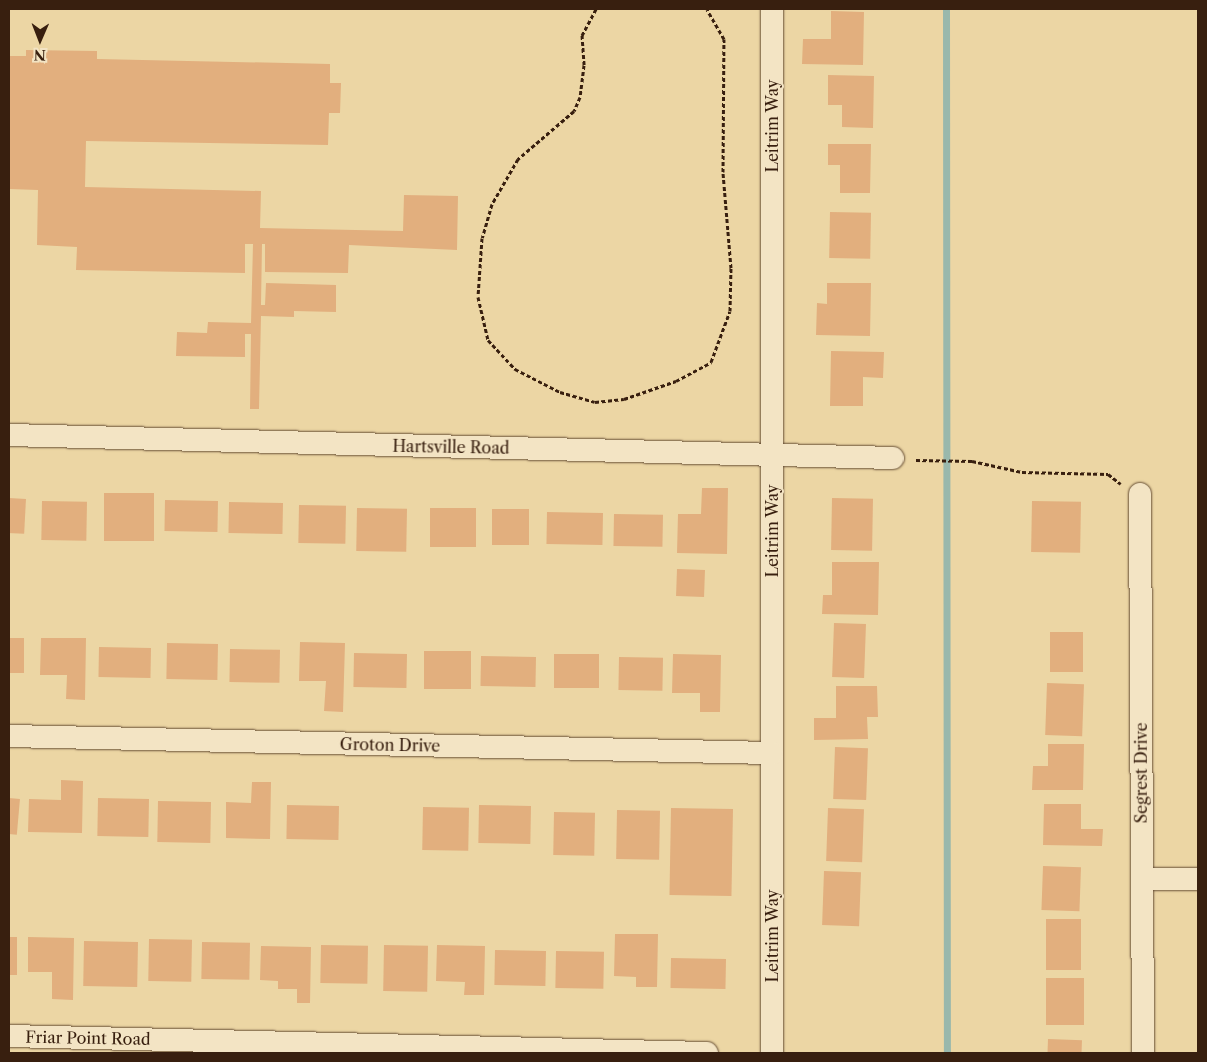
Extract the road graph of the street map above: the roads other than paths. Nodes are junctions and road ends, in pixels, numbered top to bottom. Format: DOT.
graph roads {
  1 [pos="772,9"];
  2 [pos="9,435"];
  3 [pos="772,454"];
  4 [pos="893,458"];
  5 [pos="1140,494"];
  6 [pos="9,736"];
  7 [pos="772,753"];
  8 [pos="1198,879"];
  9 [pos="1142,880"];
  10 [pos="9,1036"];
  11 [pos="707,1053"];
  12 [pos="772,1053"];
  13 [pos="1143,1053"];
  1 -- 3 [label="street, Leitrim Way"];
  2 -- 3 [label="street, Hartsville Road"];
  3 -- 4 [label="street, Hartsville Road"];
  3 -- 7 [label="street, Leitrim Way"];
  5 -- 9 [label="street, Segrest Drive"];
  6 -- 7 [label="street, Groton Drive"];
  7 -- 12 [label="street, Leitrim Way"];
  8 -- 9 [label="street"];
  9 -- 13 [label="street, Segrest Drive"];
  10 -- 11 [label="street, Friar Point Road"];
}
